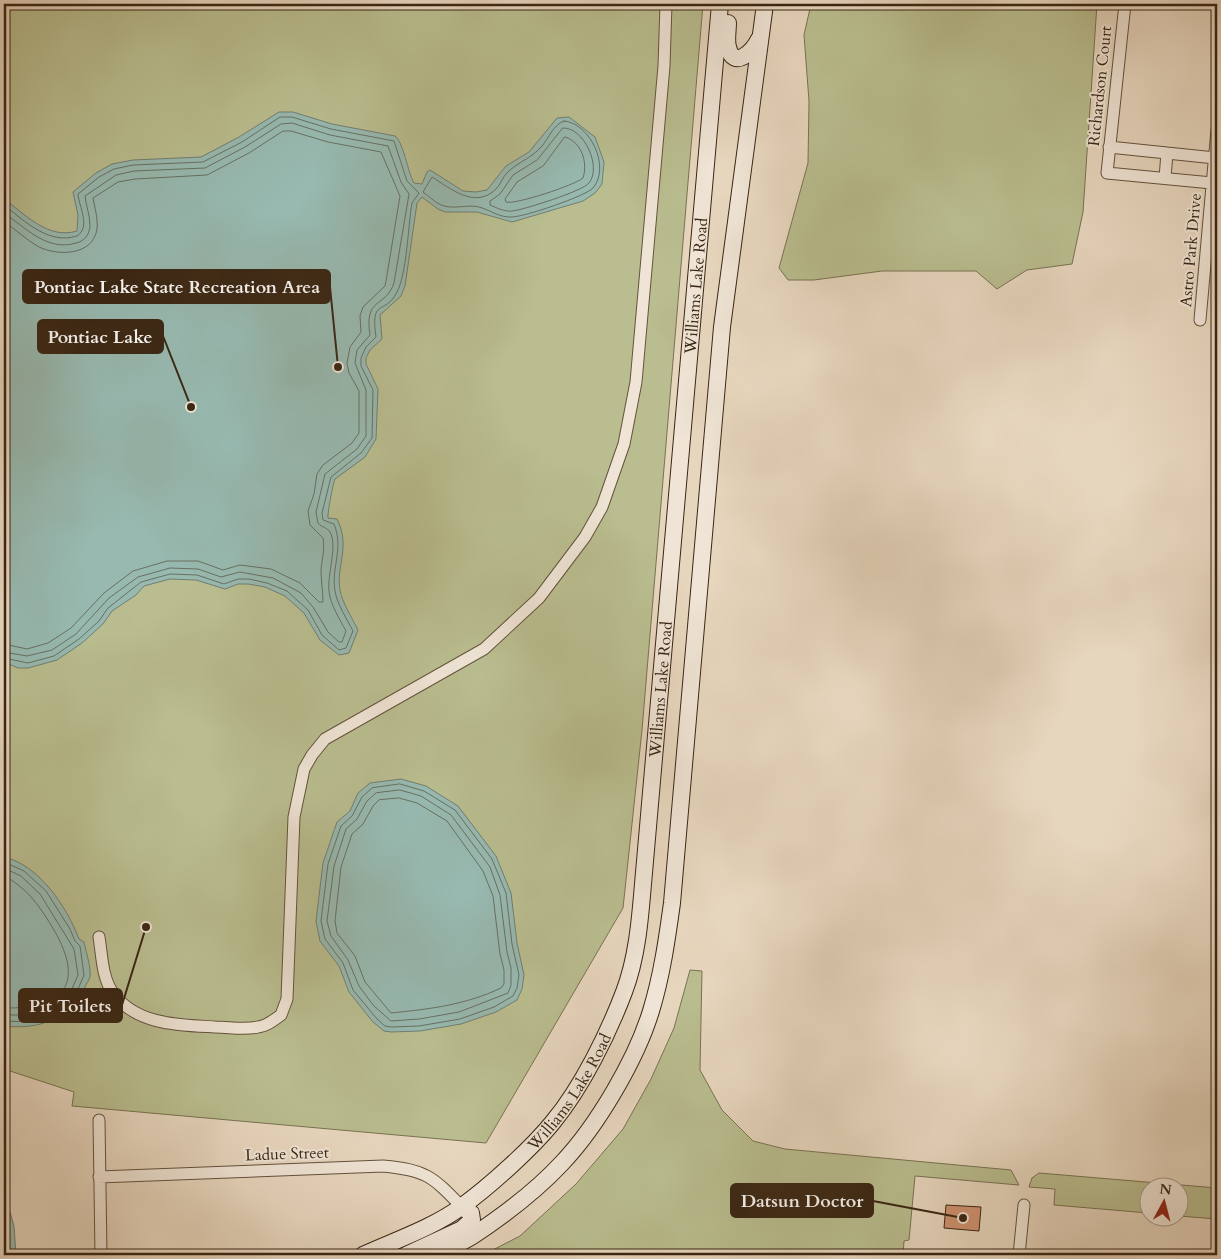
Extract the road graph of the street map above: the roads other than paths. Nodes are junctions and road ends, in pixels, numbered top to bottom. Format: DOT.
graph roads {
  1 [pos="666,4"];
  2 [pos="720,4"];
  3 [pos="730,4"];
  4 [pos="764,4"];
  5 [pos="1125,4"];
  6 [pos="761,35"];
  7 [pos="1217,130"];
  8 [pos="1109,147"];
  9 [pos="1167,153"];
  10 [pos="1214,158"];
  11 [pos="1107,173"];
  12 [pos="1165,178"];
  13 [pos="1212,183"];
  14 [pos="1200,320"];
  15 [pos="98,937"];
  16 [pos="99,1120"];
  17 [pos="99,1177"];
  18 [pos="1024,1205"];
  19 [pos="462,1206"];
  20 [pos="405,1236"];
  21 [pos="101,1255"];
  22 [pos="363,1255"];
  23 [pos="379,1255"];
  24 [pos="406,1255"];
  25 [pos="433,1255"];
  26 [pos="1019,1255"];
  1 -- 15 [label="street"];
  2 -- 19 [label="main road, Williams Lake Road"];
  3 -- 6 [label="main road"];
  4 -- 6 [label="main road, Williams Lake Road"];
  5 -- 8 [label="street, Richardson Court"];
  6 -- 25 [label="main road, Williams Lake Road"];
  7 -- 10 [label="street, Astro Park Drive"];
  8 -- 9 [label="street"];
  8 -- 11 [label="street, Richardson Court"];
  9 -- 10 [label="street"];
  9 -- 12 [label="street"];
  10 -- 13 [label="street, Astro Park Drive"];
  11 -- 12 [label="street, Astro Park Drive"];
  12 -- 13 [label="street, Astro Park Drive"];
  13 -- 14 [label="street, Astro Park Drive"];
  16 -- 17 [label="street"];
  17 -- 19 [label="street, Ladue Street"];
  17 -- 21 [label="street"];
  18 -- 26 [label="street"];
  19 -- 20 [label="main road, Williams Lake Road"];
  19 -- 24 [label="main road"];
  20 -- 22 [label="main road, Williams Lake Road"];
  20 -- 23 [label="main road"];
}
